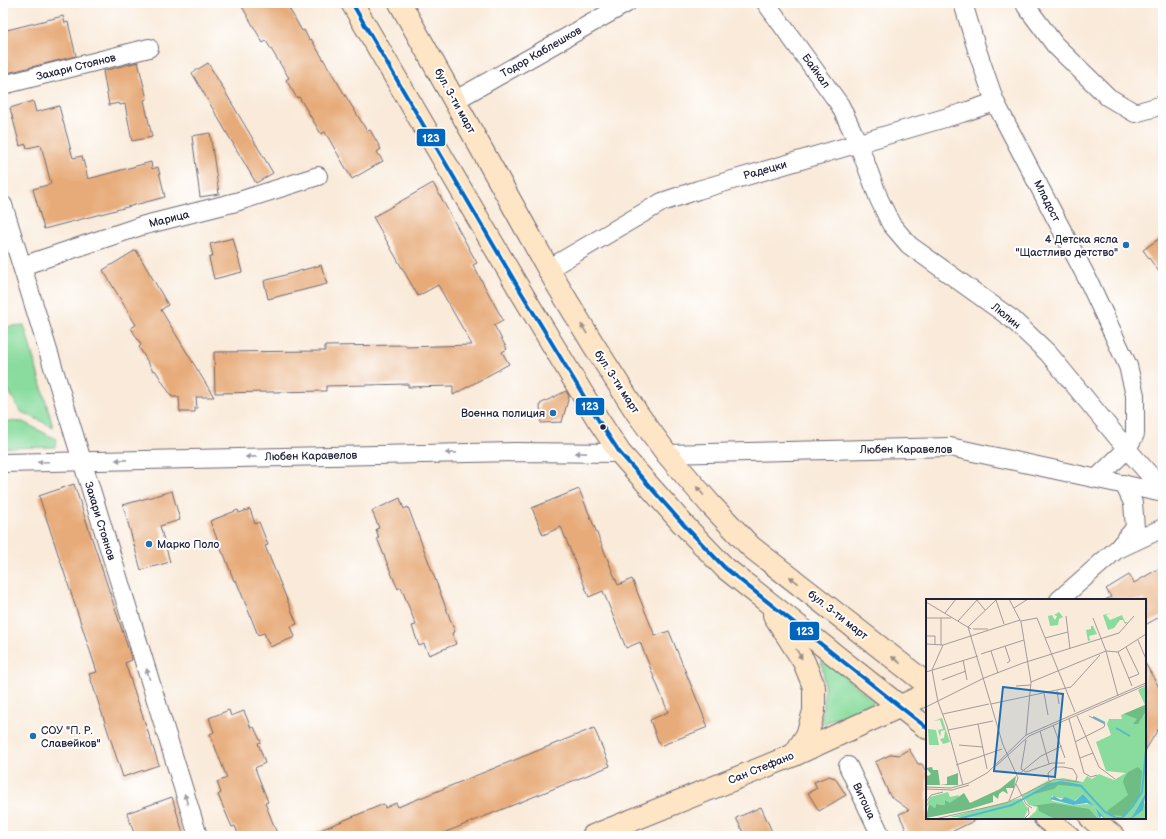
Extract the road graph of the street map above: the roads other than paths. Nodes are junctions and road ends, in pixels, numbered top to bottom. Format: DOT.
graph roads {
  1 [pos="352,3"];
  2 [pos="400,3"];
  3 [pos="627,3"];
  4 [pos="766,3"];
  5 [pos="963,3"];
  6 [pos="1026,3"];
  7 [pos="149,48"];
  8 [pos="3,86"];
  9 [pos="454,101"];
  10 [pos="995,102"];
  11 [pos="1163,105"];
  12 [pos="858,143"];
  13 [pos="318,176"];
  14 [pos="3,205"];
  15 [pos="22,266"];
  16 [pos="548,269"];
  17 [pos="1127,449"];
  18 [pos="620,453"];
  19 [pos="668,454"];
  20 [pos="82,460"];
  21 [pos="3,463"];
  22 [pos="1096,478"];
  23 [pos="1124,484"];
  24 [pos="1163,491"];
  25 [pos="1163,528"];
  26 [pos="1116,550"];
  27 [pos="762,598"];
  28 [pos="1060,599"];
  29 [pos="926,683"];
  30 [pos="926,694"];
  31 [pos="900,707"];
  32 [pos="926,727"];
  33 [pos="794,755"];
  34 [pos="848,766"];
  35 [pos="1046,819"];
  36 [pos="1092,819"];
  37 [pos="198,836"];
  38 [pos="593,836"];
  39 [pos="881,836"];
  40 [pos="1068,836"];
  41 [pos="1113,836"];
  1 -- 18 [label="main road"];
  2 -- 9 [label="main road, бул. 3-ти март"];
  3 -- 9 [label="street, Тодор Каблешков"];
  4 -- 12 [label="street, Байкал"];
  5 -- 10 [label="street, Младост"];
  6 -- 11 [label="street"];
  7 -- 8 [label="street, Захари Стоянов"];
  9 -- 16 [label="main road, бул. 3-ти март"];
  10 -- 12 [label="street, Радецки"];
  10 -- 17 [label="street, Младост"];
  12 -- 16 [label="street, Радецки"];
  12 -- 17 [label="street, Люлин"];
  13 -- 15 [label="street, Марица"];
  14 -- 15 [label="street, Захари Стоянов"];
  15 -- 20 [label="street, Захари Стоянов"];
  19 -- 16 [label="main road, бул. 3-ти март, one-way"];
  17 -- 22 [label="street, Младост"];
  17 -- 24 [label="street, Люлин"];
  18 -- 20 [label="street, Любен Каравелов, one-way"];
  18 -- 27 [label="main road"];
  19 -- 22 [label="street, Любен Каравелов"];
  29 -- 19 [label="main road, бул. 3-ти март, one-way"];
  20 -- 21 [label="street, Любен Каравелов, one-way"];
  37 -- 20 [label="street, Захари Стоянов, one-way"];
  22 -- 23 [label="street, Любен Каравелов"];
  23 -- 24 [label="street, Любен Каравелов"];
  23 -- 26 [label="street"];
  25 -- 26 [label="street"];
  26 -- 28 [label="street"];
  27 -- 31 [label="main road"];
  27 -- 33 [label="main road, one-way"];
  30 -- 31 [label="main road, Сан Стефано"];
  31 -- 32 [label="main road"];
  31 -- 33 [label="main road, Сан Стефано"];
  33 -- 38 [label="main road, Сан Стефано"];
  34 -- 39 [label="street, Витоша"];
  35 -- 40 [label="main road"];
  36 -- 41 [label="main road"];
}
